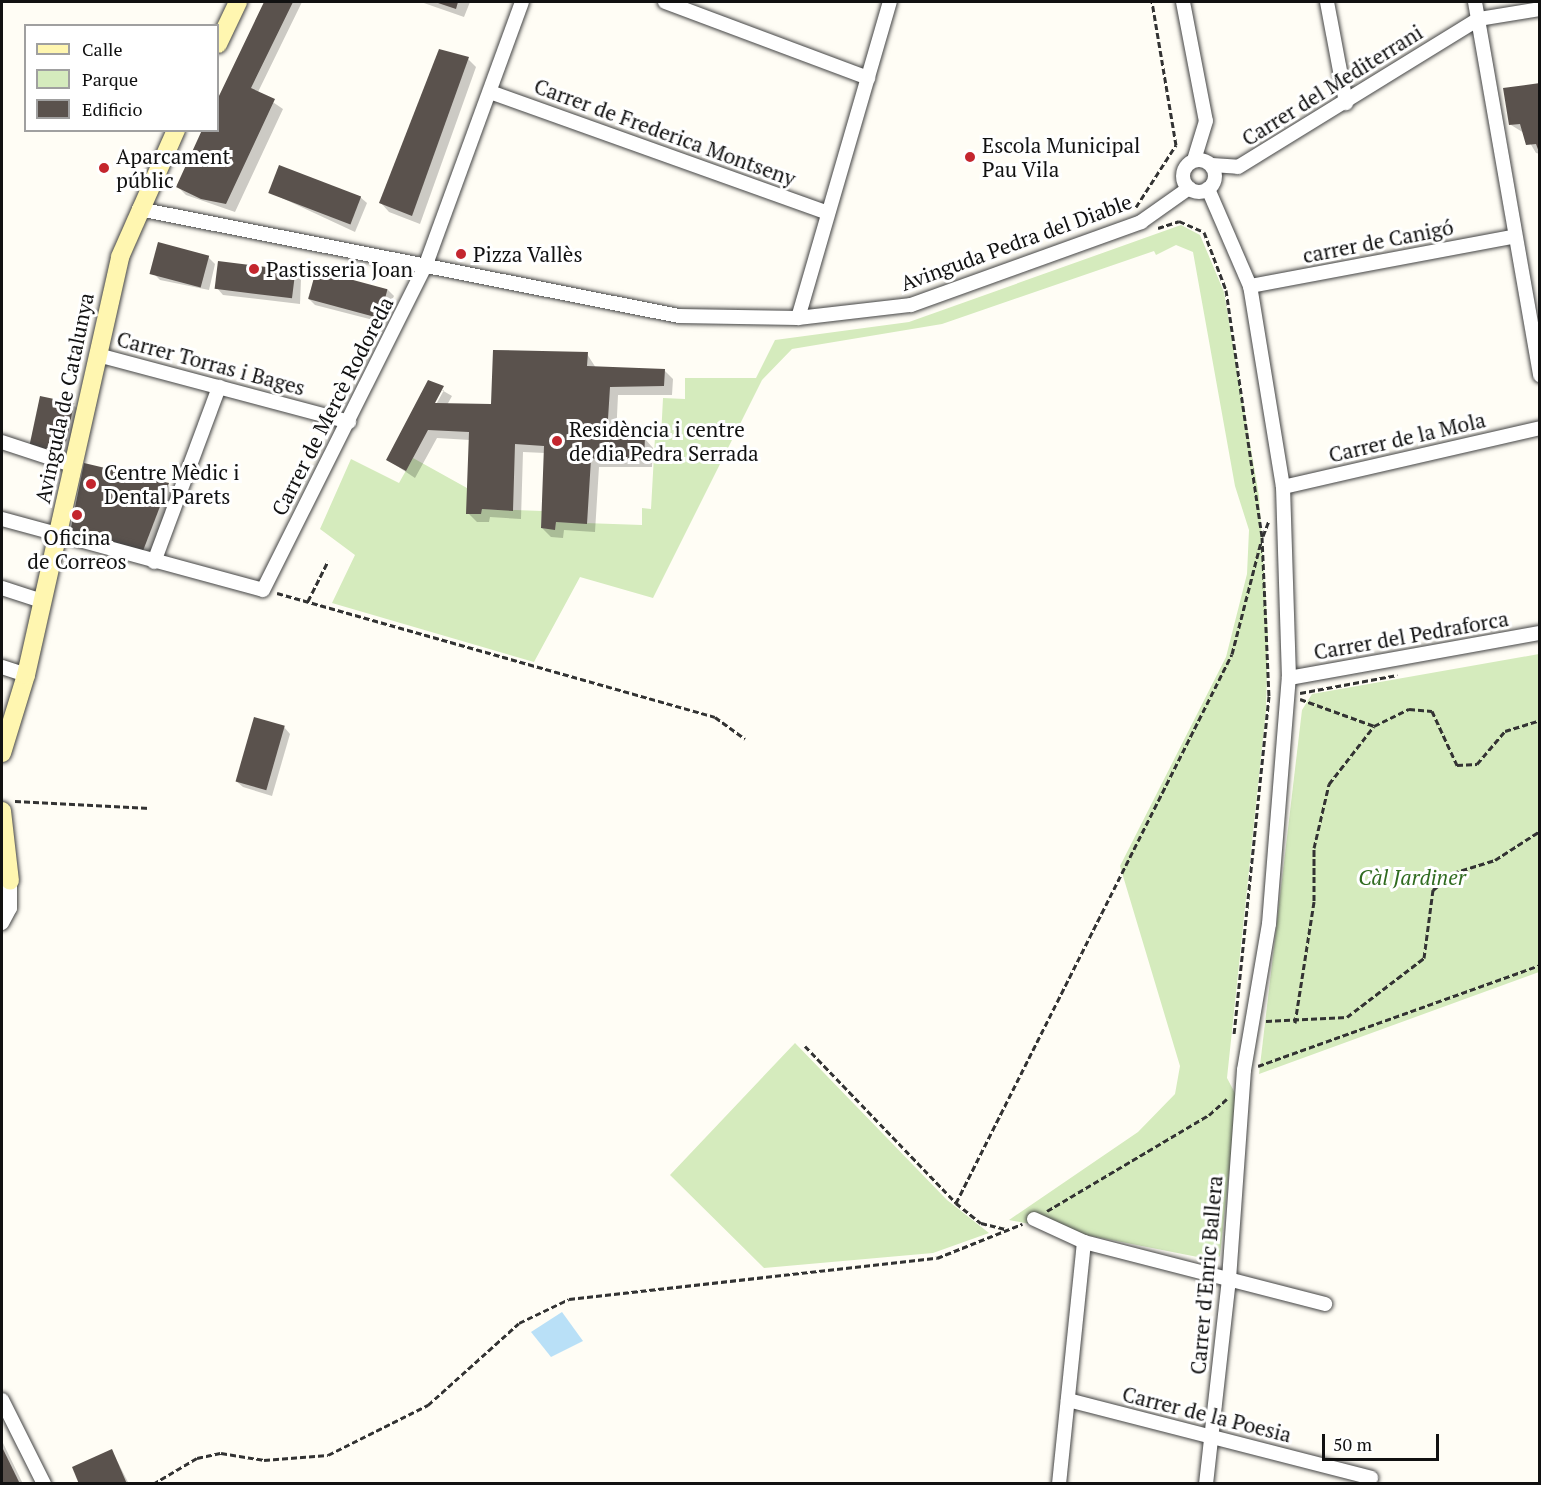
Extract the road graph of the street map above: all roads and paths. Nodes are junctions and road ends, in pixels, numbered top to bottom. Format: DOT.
graph roads {
  1 [pos="238,2"];
  2 [pos="522,2"];
  3 [pos="665,2"];
  4 [pos="890,2"];
  5 [pos="1152,2"];
  6 [pos="1183,2"];
  7 [pos="1327,2"];
  8 [pos="1475,2"];
  9 [pos="1539,9"];
  10 [pos="1479,19"];
  11 [pos="219,42"];
  12 [pos="868,78"];
  13 [pos="490,92"];
  14 [pos="1346,103"];
  15 [pos="175,132"];
  16 [pos="1194,160"];
  17 [pos="1212,165"];
  18 [pos="1189,188"];
  19 [pos="1208,189"];
  20 [pos="139,209"];
  21 [pos="826,212"];
  22 [pos="1141,222"];
  23 [pos="1513,237"];
  24 [pos="425,267"];
  25 [pos="1250,286"];
  26 [pos="798,318"];
  27 [pos="98,355"];
  28 [pos="1539,375"];
  29 [pos="219,387"];
  30 [pos="349,422"];
  31 [pos="1539,428"];
  32 [pos="2,442"];
  33 [pos="72,465"];
  34 [pos="1283,487"];
  35 [pos="1270,517"];
  36 [pos="2,519"];
  37 [pos="57,537"];
  38 [pos="1262,537"];
  39 [pos="328,561"];
  40 [pos="154,562"];
  41 [pos="2,588"];
  42 [pos="263,590"];
  43 [pos="308,601"];
  44 [pos="42,602"];
  45 [pos="1539,633"];
  46 [pos="2,667"];
  47 [pos="1402,674"];
  48 [pos="27,675"];
  49 [pos="1289,678"];
  50 [pos="1288,695"];
  51 [pos="1539,720"];
  52 [pos="1374,726"];
  53 [pos="745,739"];
  54 [pos="2,753"];
  55 [pos="2,800"];
  56 [pos="150,808"];
  57 [pos="2,811"];
  58 [pos="1539,831"];
  59 [pos="2,840"];
  60 [pos="6,877"];
  61 [pos="2,923"];
  62 [pos="1539,965"];
  63 [pos="1253,1021"];
  64 [pos="1295,1023"];
  65 [pos="805,1046"];
  66 [pos="1233,1046"];
  67 [pos="1244,1070"];
  68 [pos="1230,1087"];
  69 [pos="956,1203"];
  70 [pos="1034,1219"];
  71 [pos="1007,1230"];
  72 [pos="1084,1242"];
  73 [pos="1229,1279"];
  74 [pos="1325,1304"];
  75 [pos="2,1400"];
  76 [pos="1068,1400"];
  77 [pos="1211,1436"];
  78 [pos="1371,1478"];
  79 [pos="44,1484"];
  80 [pos="153,1484"];
  81 [pos="1059,1484"];
  82 [pos="1206,1484"];
  1 -- 11 [label="street"];
  2 -- 13 [label="street, Carrer de Mercè Rodoreda"];
  3 -- 12 [label="street"];
  4 -- 12 [label="street"];
  5 -- 22 [label="path"];
  6 -- 16 [label="street"];
  7 -- 14 [label="street"];
  8 -- 10 [label="street"];
  9 -- 10 [label="street, Carrer del Mediterrani"];
  10 -- 14 [label="street, Carrer del Mediterrani"];
  10 -- 23 [label="street"];
  12 -- 21 [label="street"];
  13 -- 21 [label="street, Carrer de Frederica Montseny"];
  13 -- 24 [label="street, Carrer de Mercè Rodoreda"];
  14 -- 17 [label="street, Carrer del Mediterrani"];
  15 -- 20 [label="street, Avinguda de Catalunya"];
  16 -- 17 [label="street"];
  16 -- 18 [label="street"];
  17 -- 19 [label="street"];
  18 -- 19 [label="street"];
  18 -- 22 [label="street, Avinguda Pedra del Diable"];
  19 -- 25 [label="street, Carrer d'Enric Ballera"];
  20 -- 24 [label="street, Avinguda Pedra del Diable"];
  20 -- 27 [label="street, Avinguda de Catalunya"];
  21 -- 26 [label="street"];
  22 -- 26 [label="street, Avinguda Pedra del Diable"];
  22 -- 38 [label="path"];
  23 -- 25 [label="street, carrer de Canigó"];
  23 -- 28 [label="street"];
  24 -- 26 [label="street, Avinguda Pedra del Diable"];
  24 -- 30 [label="street, Carrer de Mercè Rodoreda"];
  25 -- 34 [label="street, Carrer d'Enric Ballera"];
  27 -- 29 [label="street, Carrer Torras i Bages"];
  27 -- 33 [label="street, Avinguda de Catalunya"];
  29 -- 30 [label="street, Carrer Torras i Bages"];
  29 -- 40 [label="street"];
  30 -- 42 [label="street, Carrer de Mercè Rodoreda"];
  31 -- 34 [label="street, Carrer de la Mola"];
  32 -- 33 [label="street"];
  33 -- 37 [label="street, Avinguda de Catalunya"];
  34 -- 49 [label="street, Carrer d'Enric Ballera"];
  35 -- 38 [label="path"];
  36 -- 37 [label="street"];
  37 -- 40 [label="street"];
  37 -- 44 [label="street, Avinguda de Catalunya"];
  38 -- 66 [label="path"];
  38 -- 69 [label="path"];
  39 -- 43 [label="path"];
  40 -- 42 [label="street"];
  41 -- 44 [label="street"];
  42 -- 43 [label="path"];
  43 -- 53 [label="path"];
  44 -- 48 [label="street, Avinguda de Catalunya"];
  45 -- 49 [label="street, Carrer del Pedraforca"];
  46 -- 48 [label="street"];
  47 -- 50 [label="path"];
  48 -- 54 [label="street, Avinguda de Catalunya"];
  49 -- 50 [label="street, Carrer d'Enric Ballera"];
  50 -- 52 [label="path"];
  50 -- 63 [label="street, Carrer d'Enric Ballera"];
  51 -- 52 [label="path"];
  52 -- 64 [label="path"];
  55 -- 56 [label="path"];
  57 -- 59 [label="street"];
  58 -- 64 [label="path"];
  59 -- 60 [label="street"];
  60 -- 61 [label="street"];
  62 -- 67 [label="path"];
  63 -- 64 [label="path"];
  63 -- 67 [label="street, Carrer d'Enric Ballera"];
  65 -- 69 [label="path"];
  67 -- 73 [label="street, Carrer d'Enric Ballera"];
  68 -- 70 [label="path"];
  69 -- 71 [label="path"];
  70 -- 71 [label="path"];
  70 -- 72 [label="street"];
  71 -- 80 [label="path"];
  72 -- 73 [label="street"];
  72 -- 76 [label="street"];
  73 -- 74 [label="street"];
  73 -- 77 [label="street, Carrer d'Enric Ballera"];
  75 -- 79 [label="street"];
  76 -- 77 [label="street, Carrer de la Poesia"];
  76 -- 81 [label="street"];
  77 -- 78 [label="street, Carrer de la Poesia"];
  77 -- 82 [label="street, Carrer d'Enric Ballera"];
}
